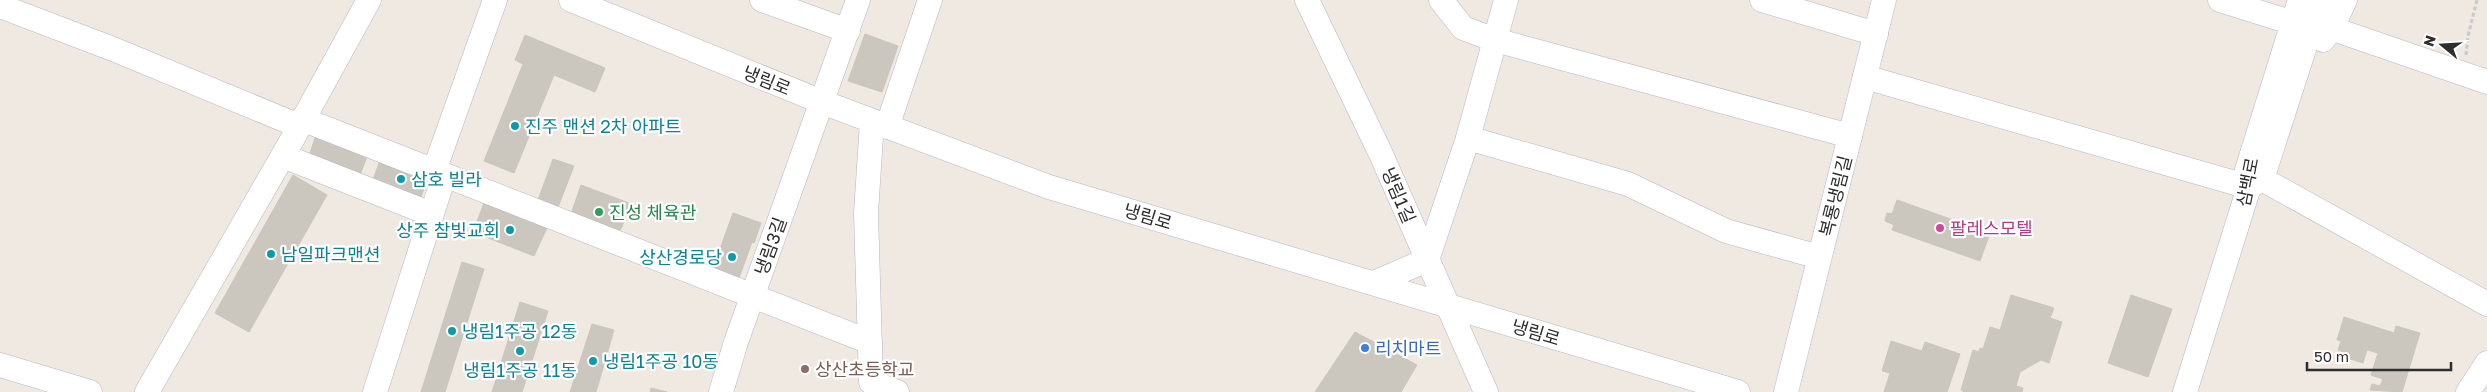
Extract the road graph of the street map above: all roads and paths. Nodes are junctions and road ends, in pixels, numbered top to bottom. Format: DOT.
graph roads {
  1 [pos="368,0"];
  2 [pos="494,0"];
  3 [pos="571,0"];
  4 [pos="762,0"];
  5 [pos="858,0"];
  6 [pos="930,0"];
  7 [pos="1307,0"];
  8 [pos="1440,0"];
  9 [pos="1506,0"];
  10 [pos="1762,0"];
  11 [pos="1884,0"];
  12 [pos="2220,0"];
  13 [pos="2300,0"];
  14 [pos="2345,0"];
  15 [pos="2476,0"];
  16 [pos="2269,4"];
  17 [pos="0,6"];
  18 [pos="2314,18"];
  19 [pos="848,32"];
  20 [pos="1876,34"];
  21 [pos="1495,40"];
  22 [pos="1865,77"];
  23 [pos="2476,79"];
  24 [pos="822,102"];
  25 [pos="300,123"];
  26 [pos="880,124"];
  27 [pos="1850,136"];
  28 [pos="1468,138"];
  29 [pos="283,156"];
  30 [pos="439,173"];
  31 [pos="2255,183"];
  32 [pos="431,214"];
  33 [pos="1819,257"];
  34 [pos="1427,260"];
  35 [pos="1374,283"];
  36 [pos="752,296"];
  37 [pos="2487,304"];
  38 [pos="1446,305"];
  39 [pos="870,342"];
  40 [pos="2487,363"];
  41 [pos="0,365"];
  42 [pos="90,392"];
  43 [pos="147,392"];
  44 [pos="375,392"];
  45 [pos="721,392"];
  46 [pos="897,392"];
  47 [pos="1486,392"];
  48 [pos="1738,392"];
  49 [pos="1786,392"];
  50 [pos="2185,392"];
  51 [pos="2468,392"];
  1 -- 25 [label="street"];
  2 -- 30 [label="street"];
  3 -- 24 [label="street, 냉림로"];
  4 -- 19 [label="street"];
  5 -- 19 [label="street, 냉림3길"];
  6 -- 26 [label="street"];
  7 -- 34 [label="street, 냉림1길"];
  8 -- 21 [label="street"];
  9 -- 21 [label="street"];
  10 -- 20 [label="street"];
  11 -- 20 [label="street, 복룡냉림길"];
  12 -- 16 [label="street"];
  13 -- 18 [label="street, 삼백로"];
  14 -- 18 [label="street"];
  15 -- 23 [label="path"];
  16 -- 18 [label="street"];
  17 -- 25 [label="street"];
  18 -- 23 [label="street"];
  18 -- 31 [label="street"];
  18 -- 31 [label="street, 삼백로"];
  19 -- 24 [label="street, 냉림3길"];
  20 -- 22 [label="street, 복룡냉림길"];
  21 -- 27 [label="street"];
  21 -- 28 [label="street"];
  22 -- 27 [label="street, 복룡냉림길"];
  22 -- 31 [label="street"];
  24 -- 26 [label="street, 냉림로"];
  24 -- 36 [label="street, 냉림3길"];
  25 -- 29 [label="street"];
  25 -- 30 [label="street"];
  26 -- 35 [label="street, 냉림로"];
  26 -- 39 [label="street"];
  27 -- 33 [label="street, 복룡냉림길"];
  28 -- 33 [label="street"];
  28 -- 34 [label="street"];
  29 -- 32 [label="street"];
  29 -- 43 [label="street"];
  30 -- 32 [label="street"];
  30 -- 36 [label="street"];
  31 -- 37 [label="street"];
  31 -- 50 [label="street, 삼백로"];
  32 -- 44 [label="street"];
  33 -- 49 [label="street, 복룡냉림길"];
  34 -- 35 [label="street"];
  34 -- 38 [label="street, 냉림1길"];
  35 -- 38 [label="street, 냉림로"];
  36 -- 39 [label="street"];
  36 -- 45 [label="street, 냉림3길"];
  38 -- 47 [label="street, 냉림1길"];
  38 -- 48 [label="street, 냉림로"];
  39 -- 46 [label="street"];
  40 -- 51 [label="street"];
  41 -- 42 [label="street"];
}
